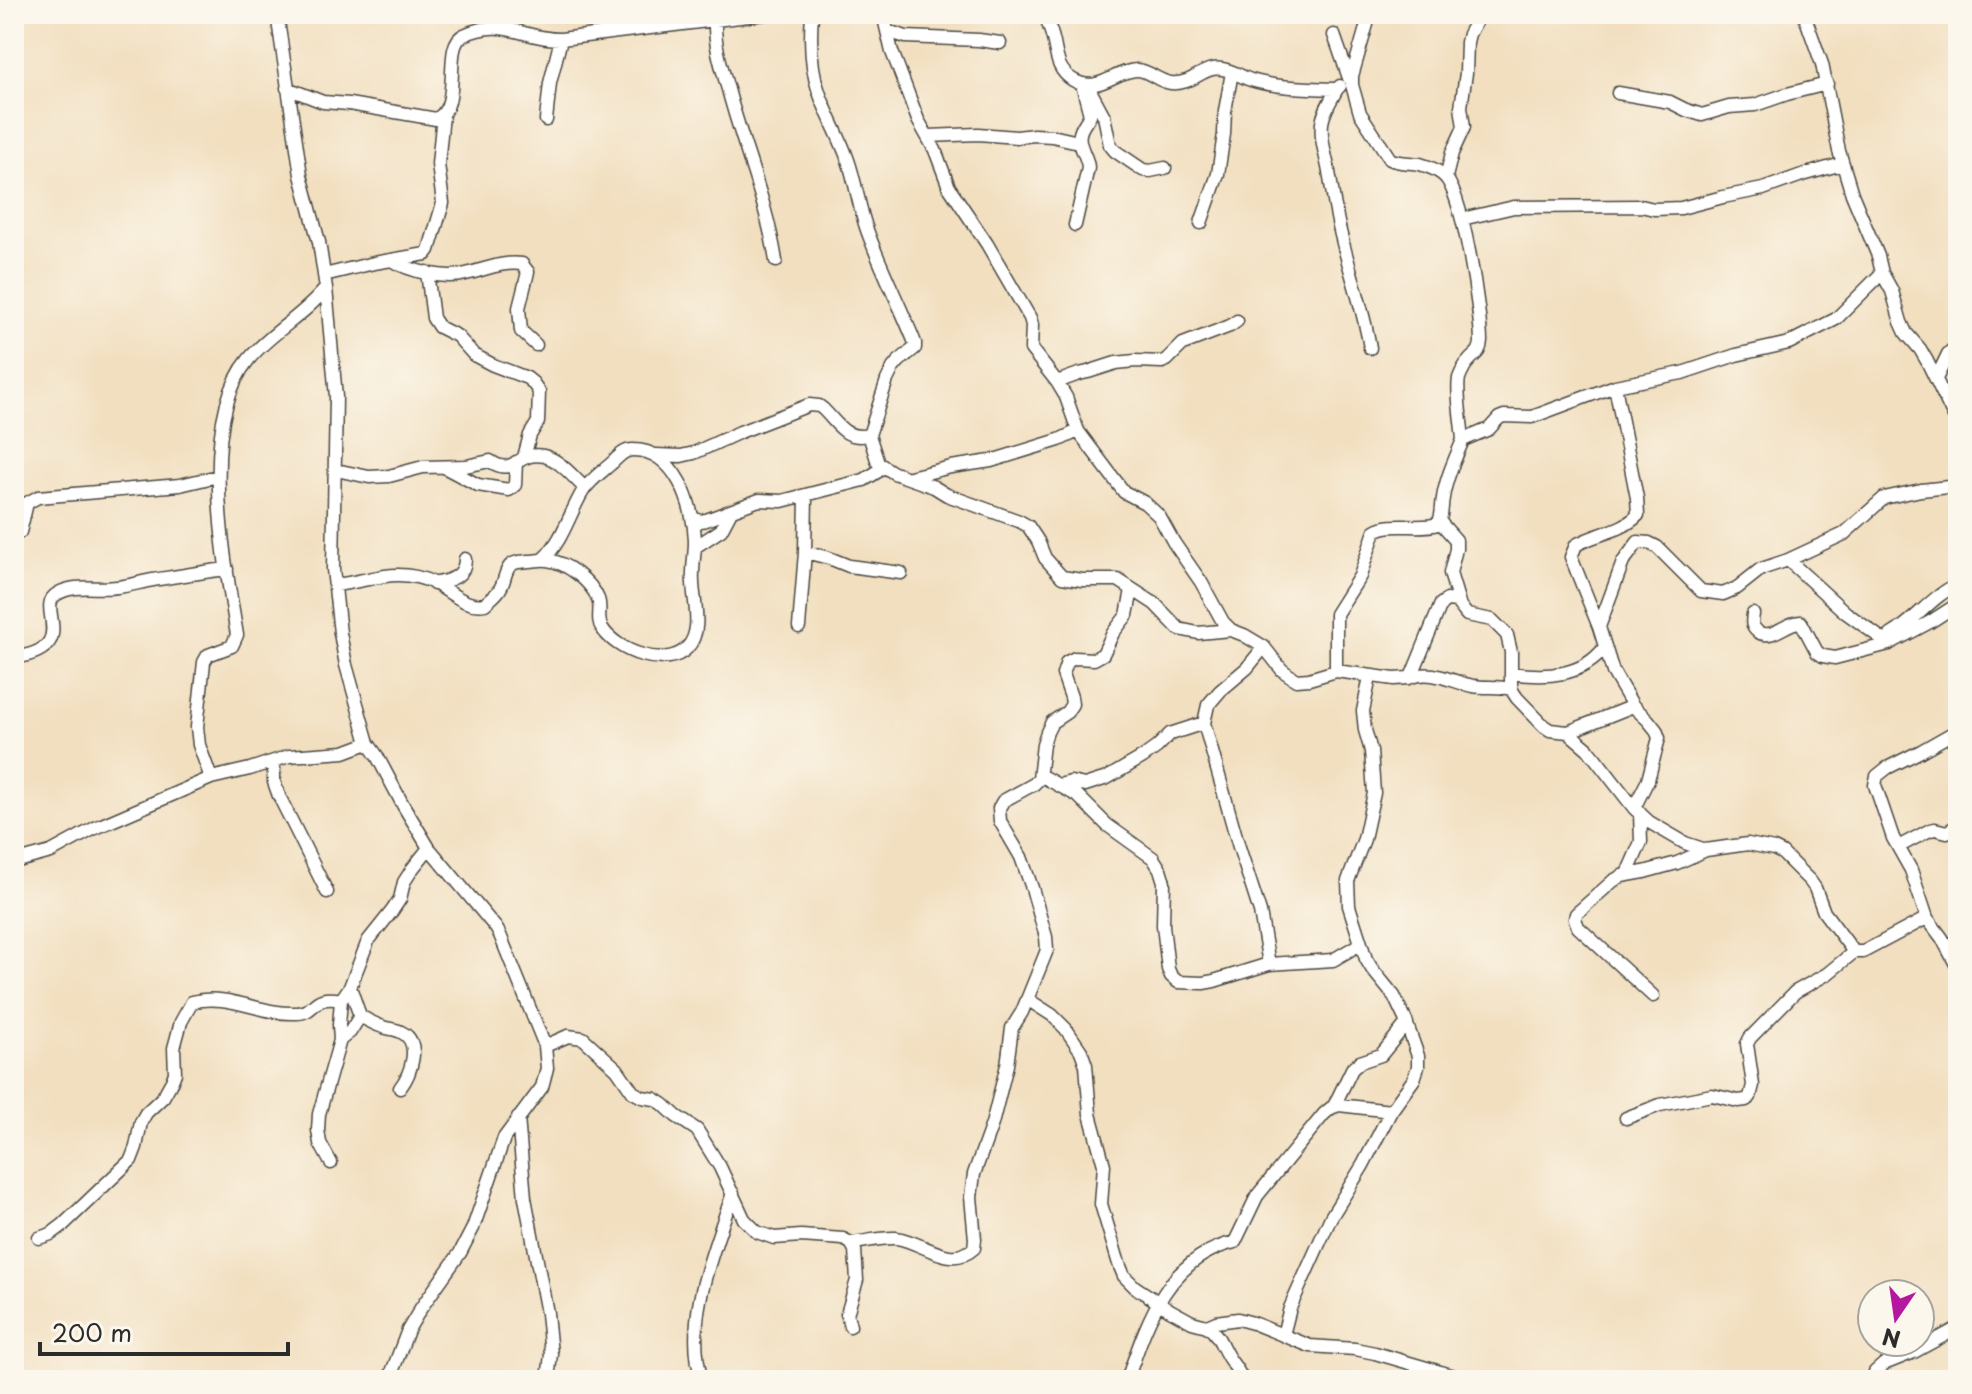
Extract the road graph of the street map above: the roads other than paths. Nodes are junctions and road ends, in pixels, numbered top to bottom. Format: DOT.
graph roads {
  1 [pos="277,14"];
  2 [pos="764,14"];
  3 [pos="812,14"];
  4 [pos="883,14"];
  5 [pos="1044,14"];
  6 [pos="1370,14"];
  7 [pos="1480,14"];
  8 [pos="1804,14"];
  9 [pos="715,20"];
  10 [pos="887,31"];
  11 [pos="1334,35"];
  12 [pos="561,39"];
  13 [pos="1000,43"];
  14 [pos="1232,72"];
  15 [pos="1350,77"];
  16 [pos="1827,84"];
  17 [pos="1082,86"];
  18 [pos="287,88"];
  19 [pos="1337,89"];
  20 [pos="1618,93"];
  21 [pos="443,115"];
  22 [pos="546,120"];
  23 [pos="929,136"];
  24 [pos="1079,140"];
  25 [pos="1842,164"];
  26 [pos="1165,168"];
  27 [pos="1446,177"];
  28 [pos="1462,219"];
  29 [pos="1201,223"];
  30 [pos="1075,225"];
  31 [pos="391,260"];
  32 [pos="776,261"];
  33 [pos="427,272"];
  34 [pos="1882,273"];
  35 [pos="325,282"];
  36 [pos="1237,321"];
  37 [pos="1958,344"];
  38 [pos="536,345"];
  39 [pos="1370,348"];
  40 [pos="1936,379"];
  41 [pos="1057,382"];
  42 [pos="1615,386"];
  43 [pos="1958,425"];
  44 [pos="1078,431"];
  45 [pos="869,435"];
  46 [pos="1463,440"];
  47 [pos="653,455"];
  48 [pos="686,455"];
  49 [pos="520,460"];
  50 [pos="443,467"];
  51 [pos="882,467"];
  52 [pos="336,470"];
  53 [pos="218,476"];
  54 [pos="678,477"];
  55 [pos="910,477"];
  56 [pos="1958,486"];
  57 [pos="585,488"];
  58 [pos="806,495"];
  59 [pos="730,513"];
  60 [pos="1638,515"];
  61 [pos="693,518"];
  62 [pos="1440,522"];
  63 [pos="14,535"];
  64 [pos="1642,542"];
  65 [pos="695,547"];
  66 [pos="805,552"];
  67 [pos="465,559"];
  68 [pos="543,559"];
  69 [pos="1788,560"];
  70 [pos="227,569"];
  71 [pos="901,573"];
  72 [pos="434,584"];
  73 [pos="1958,584"];
  74 [pos="335,585"];
  75 [pos="1132,590"];
  76 [pos="1459,603"];
  77 [pos="1958,604"];
  78 [pos="1753,614"];
  79 [pos="799,627"];
  80 [pos="1599,627"];
  81 [pos="1231,630"];
  82 [pos="1886,641"];
  83 [pos="1264,647"];
  84 [pos="1605,647"];
  85 [pos="14,658"];
  86 [pos="1336,671"];
  87 [pos="1511,673"];
  88 [pos="1370,677"];
  89 [pos="1411,677"];
  90 [pos="1511,689"];
  91 [pos="1633,706"];
  92 [pos="1204,723"];
  93 [pos="1958,730"];
  94 [pos="1568,732"];
  95 [pos="368,743"];
  96 [pos="274,762"];
  97 [pos="1040,775"];
  98 [pos="211,778"];
  99 [pos="1059,785"];
  100 [pos="1637,810"];
  101 [pos="1958,825"];
  102 [pos="1898,847"];
  103 [pos="429,848"];
  104 [pos="1706,850"];
  105 [pos="14,862"];
  106 [pos="1627,874"];
  107 [pos="327,892"];
  108 [pos="1927,918"];
  109 [pos="1360,944"];
  110 [pos="1954,950"];
  111 [pos="1854,952"];
  112 [pos="1269,964"];
  113 [pos="1958,968"];
  114 [pos="350,987"];
  115 [pos="1653,996"];
  116 [pos="1027,999"];
  117 [pos="341,1000"];
  118 [pos="360,1016"];
  119 [pos="1407,1023"];
  120 [pos="340,1040"];
  121 [pos="545,1046"];
  122 [pos="400,1088"];
  123 [pos="1334,1106"];
  124 [pos="1391,1111"];
  125 [pos="518,1118"];
  126 [pos="1626,1118"];
  127 [pos="331,1163"];
  128 [pos="733,1193"];
  129 [pos="39,1238"];
  130 [pos="851,1243"];
  131 [pos="1158,1301"];
  132 [pos="850,1326"];
  133 [pos="1207,1326"];
  134 [pos="1958,1328"];
  135 [pos="1283,1335"];
  136 [pos="1422,1374"];
  137 [pos="389,1380"];
  138 [pos="548,1380"];
  139 [pos="702,1380"];
  140 [pos="1127,1380"];
  141 [pos="1242,1380"];
  142 [pos="1468,1380"];
  143 [pos="1873,1380"];
  1 -- 18 [label="street"];
  2 -- 9 [label="street"];
  3 -- 45 [label="street"];
  4 -- 10 [label="street"];
  5 -- 17 [label="street"];
  6 -- 15 [label="street"];
  7 -- 27 [label="street"];
  8 -- 16 [label="street"];
  9 -- 12 [label="street"];
  9 -- 32 [label="street"];
  10 -- 13 [label="street"];
  10 -- 23 [label="street"];
  11 -- 15 [label="street"];
  12 -- 21 [label="street"];
  12 -- 22 [label="street"];
  14 -- 17 [label="street"];
  14 -- 19 [label="street"];
  14 -- 29 [label="street"];
  15 -- 19 [label="street"];
  15 -- 27 [label="street"];
  16 -- 20 [label="street"];
  16 -- 25 [label="street"];
  17 -- 24 [label="street"];
  17 -- 26 [label="street"];
  18 -- 21 [label="street"];
  18 -- 35 [label="street"];
  19 -- 39 [label="street"];
  21 -- 31 [label="street"];
  23 -- 24 [label="street"];
  23 -- 41 [label="street"];
  24 -- 30 [label="street"];
  25 -- 28 [label="street"];
  25 -- 34 [label="street"];
  27 -- 28 [label="street"];
  28 -- 46 [label="street"];
  31 -- 33 [label="street"];
  31 -- 35 [label="street"];
  33 -- 38 [label="street"];
  33 -- 49 [label="street"];
  34 -- 40 [label="street"];
  34 -- 42 [label="street"];
  35 -- 52 [label="street"];
  35 -- 53 [label="street"];
  36 -- 41 [label="street"];
  37 -- 40 [label="street"];
  40 -- 43 [label="street"];
  41 -- 44 [label="street"];
  42 -- 46 [label="street"];
  42 -- 60 [label="street"];
  44 -- 55 [label="street"];
  44 -- 81 [label="street"];
  45 -- 48 [label="street"];
  45 -- 51 [label="street"];
  46 -- 62 [label="street"];
  47 -- 48 [label="street"];
  47 -- 54 [label="street"];
  47 -- 57 [label="street"];
  48 -- 54 [label="street"];
  49 -- 50 [label="street"];
  49 -- 50 [label="street"];
  49 -- 57 [label="street"];
  50 -- 52 [label="street"];
  51 -- 55 [label="street"];
  51 -- 58 [label="street"];
  52 -- 74 [label="street"];
  53 -- 63 [label="street"];
  53 -- 70 [label="street"];
  54 -- 61 [label="street"];
  55 -- 75 [label="street"];
  56 -- 69 [label="street"];
  57 -- 68 [label="street"];
  58 -- 59 [label="street"];
  58 -- 66 [label="street"];
  59 -- 61 [label="street"];
  59 -- 65 [label="street"];
  60 -- 64 [label="street"];
  60 -- 80 [label="street"];
  61 -- 65 [label="street"];
  62 -- 76 [label="street"];
  62 -- 86 [label="street"];
  64 -- 69 [label="street"];
  64 -- 80 [label="street"];
  65 -- 68 [label="street"];
  66 -- 71 [label="street"];
  66 -- 79 [label="street"];
  67 -- 72 [label="street"];
  68 -- 72 [label="street"];
  69 -- 82 [label="street"];
  70 -- 85 [label="street"];
  70 -- 98 [label="street"];
  72 -- 74 [label="street"];
  73 -- 82 [label="street"];
  74 -- 95 [label="street"];
  75 -- 81 [label="street"];
  75 -- 97 [label="street"];
  76 -- 87 [label="street"];
  76 -- 89 [label="street"];
  77 -- 82 [label="street"];
  78 -- 82 [label="street"];
  80 -- 84 [label="street"];
  81 -- 83 [label="street"];
  83 -- 86 [label="street"];
  83 -- 92 [label="street"];
  84 -- 87 [label="street"];
  84 -- 91 [label="street"];
  86 -- 88 [label="street"];
  87 -- 90 [label="street"];
  88 -- 89 [label="street"];
  88 -- 109 [label="street"];
  89 -- 90 [label="street"];
  90 -- 94 [label="street"];
  91 -- 94 [label="street"];
  91 -- 100 [label="street"];
  92 -- 99 [label="street"];
  92 -- 112 [label="street"];
  93 -- 102 [label="street"];
  94 -- 100 [label="street"];
  95 -- 96 [label="street"];
  95 -- 103 [label="street"];
  96 -- 98 [label="street"];
  96 -- 107 [label="street"];
  97 -- 99 [label="street"];
  97 -- 116 [label="street"];
  98 -- 105 [label="street"];
  99 -- 112 [label="street"];
  100 -- 104 [label="street"];
  100 -- 106 [label="street"];
  101 -- 102 [label="street"];
  102 -- 108 [label="street"];
  103 -- 114 [label="street"];
  103 -- 121 [label="street"];
  104 -- 106 [label="street"];
  104 -- 111 [label="street"];
  106 -- 115 [label="street"];
  108 -- 110 [label="street"];
  108 -- 111 [label="street"];
  109 -- 112 [label="street"];
  109 -- 119 [label="street"];
  110 -- 113 [label="street"];
  111 -- 126 [label="street"];
  114 -- 117 [label="street"];
  114 -- 118 [label="street"];
  116 -- 130 [label="street"];
  116 -- 131 [label="street"];
  117 -- 120 [label="street"];
  117 -- 129 [label="street"];
  118 -- 120 [label="street"];
  118 -- 122 [label="street"];
  119 -- 123 [label="street"];
  119 -- 124 [label="street"];
  120 -- 127 [label="street"];
  121 -- 125 [label="street"];
  121 -- 128 [label="street"];
  123 -- 124 [label="street"];
  123 -- 131 [label="street"];
  124 -- 135 [label="street"];
  125 -- 137 [label="street"];
  125 -- 138 [label="street"];
  128 -- 130 [label="street"];
  128 -- 139 [label="street"];
  130 -- 132 [label="street"];
  131 -- 133 [label="street"];
  131 -- 140 [label="street"];
  133 -- 135 [label="street"];
  133 -- 141 [label="street"];
  134 -- 143 [label="street"];
  135 -- 136 [label="street"];
  136 -- 142 [label="street"];
}
